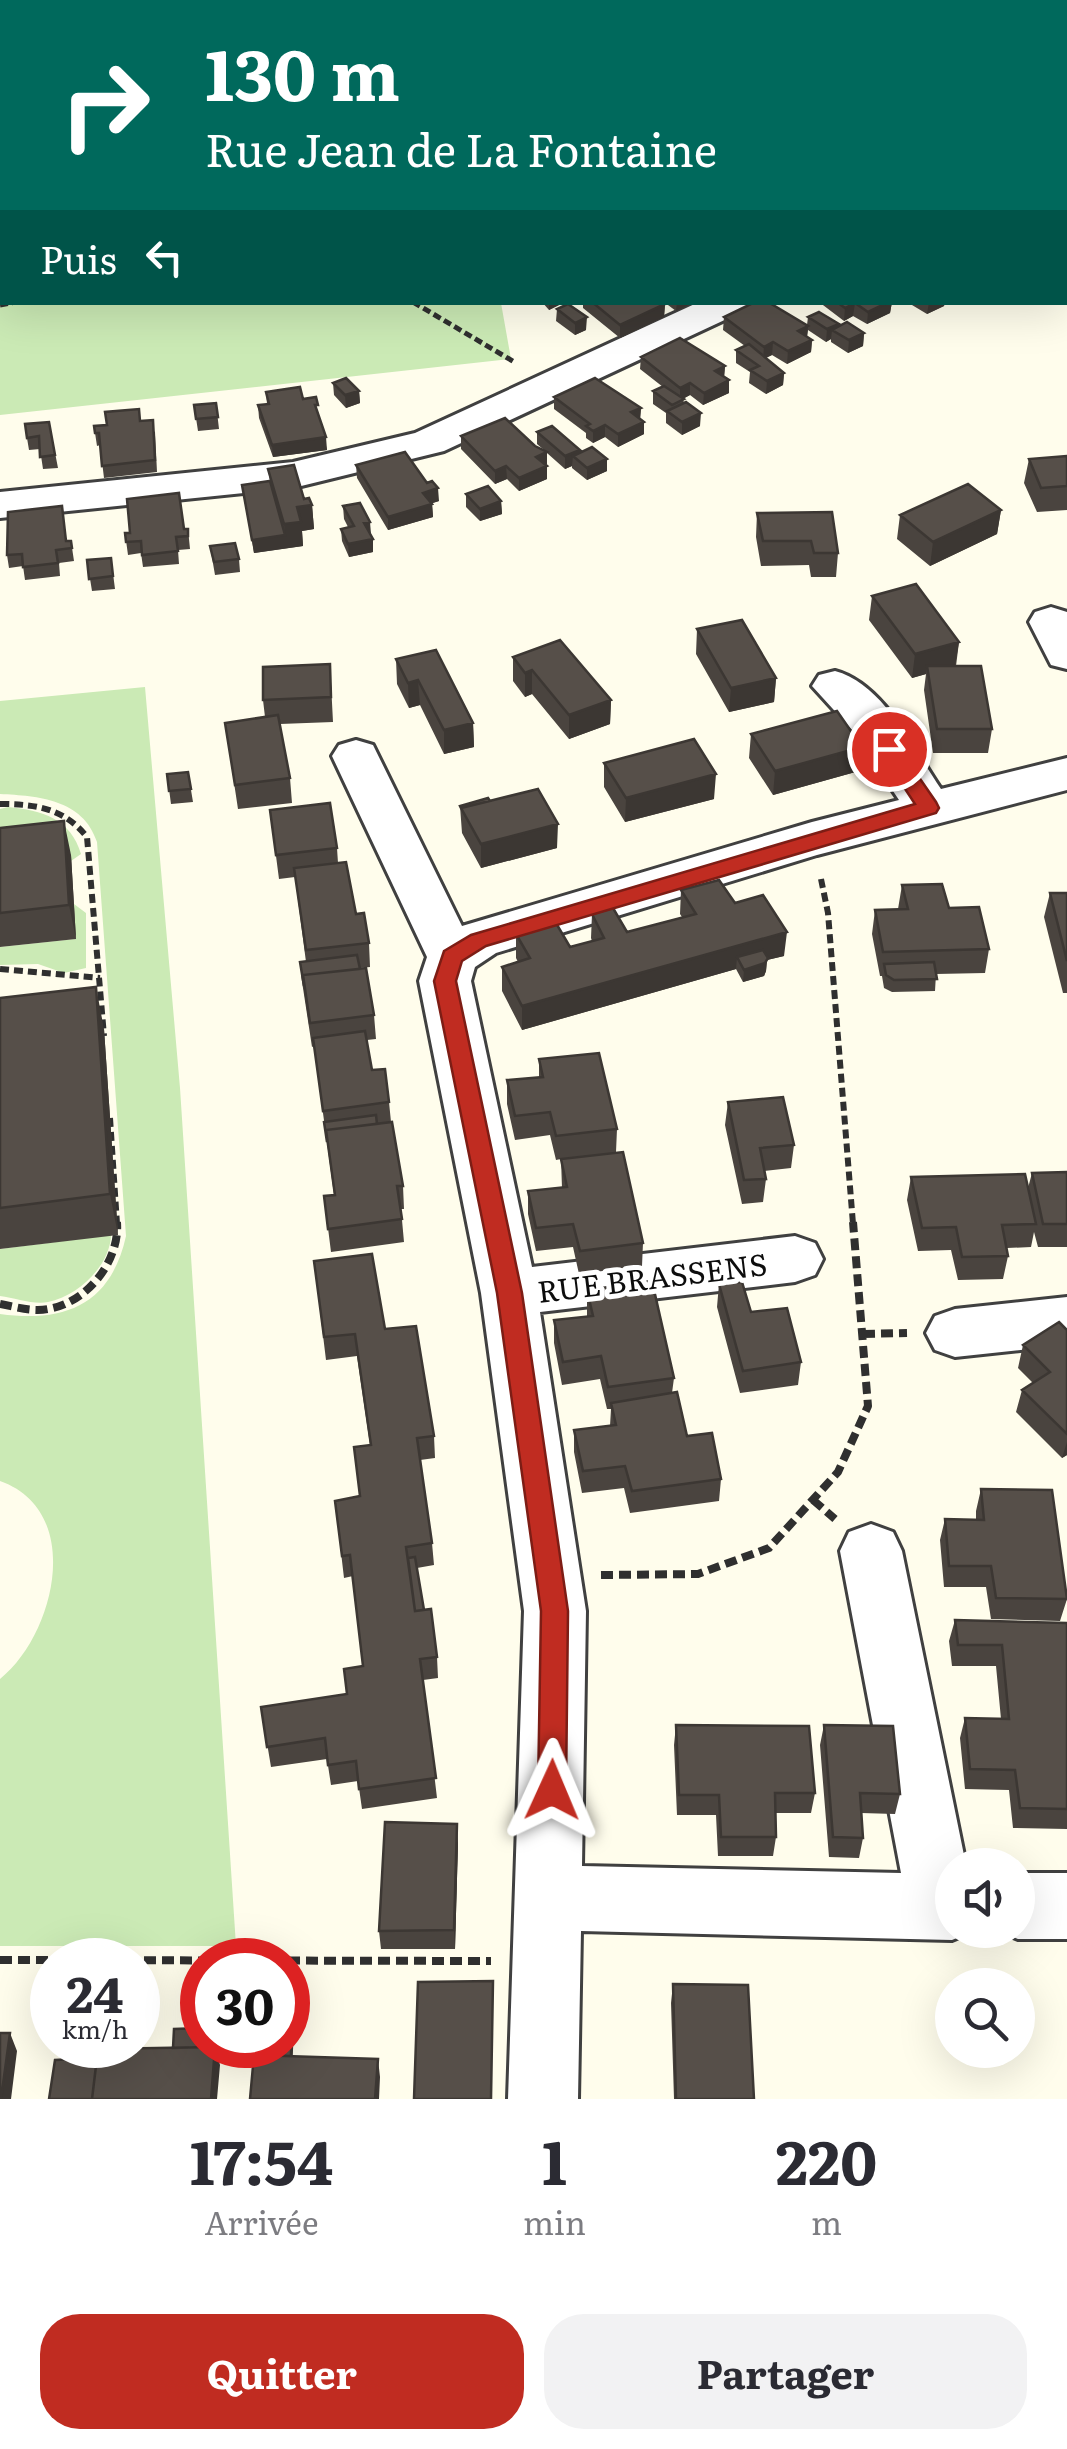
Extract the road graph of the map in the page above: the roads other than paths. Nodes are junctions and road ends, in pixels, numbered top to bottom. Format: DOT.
graph roads {
  1 [pos="726,305"];
  2 [pos="0,505"];
  3 [pos="835,686"];
  4 [pos="356,756"];
  5 [pos="1067,774"];
  6 [pos="929,808"];
  7 [pos="452,957"];
  8 [pos="795,1259"];
  9 [pos="509,1293"];
  10 [pos="1067,1322"];
  11 [pos="955,1332"];
  12 [pos="870,1551"];
  13 [pos="935,1851"];
  14 [pos="1035,1906"];
  15 [pos="1067,1906"];
  16 [pos="935,1907"];
  17 [pos="549,1930"];
  18 [pos="543,2099"];
  1 -- 2 [label="street"];
  3 -- 6 [label="street"];
  4 -- 7 [label="street"];
  5 -- 6 [label="street"];
  6 -- 7 [label="street"];
  7 -- 9 [label="street"];
  8 -- 9 [label="street, RUE BRASSENS"];
  9 -- 17 [label="street"];
  10 -- 11 [label="street"];
  12 -- 13 [label="street"];
  14 -- 15 [label="street"];
  16 -- 17 [label="street"];
  17 -- 18 [label="street"];
}
